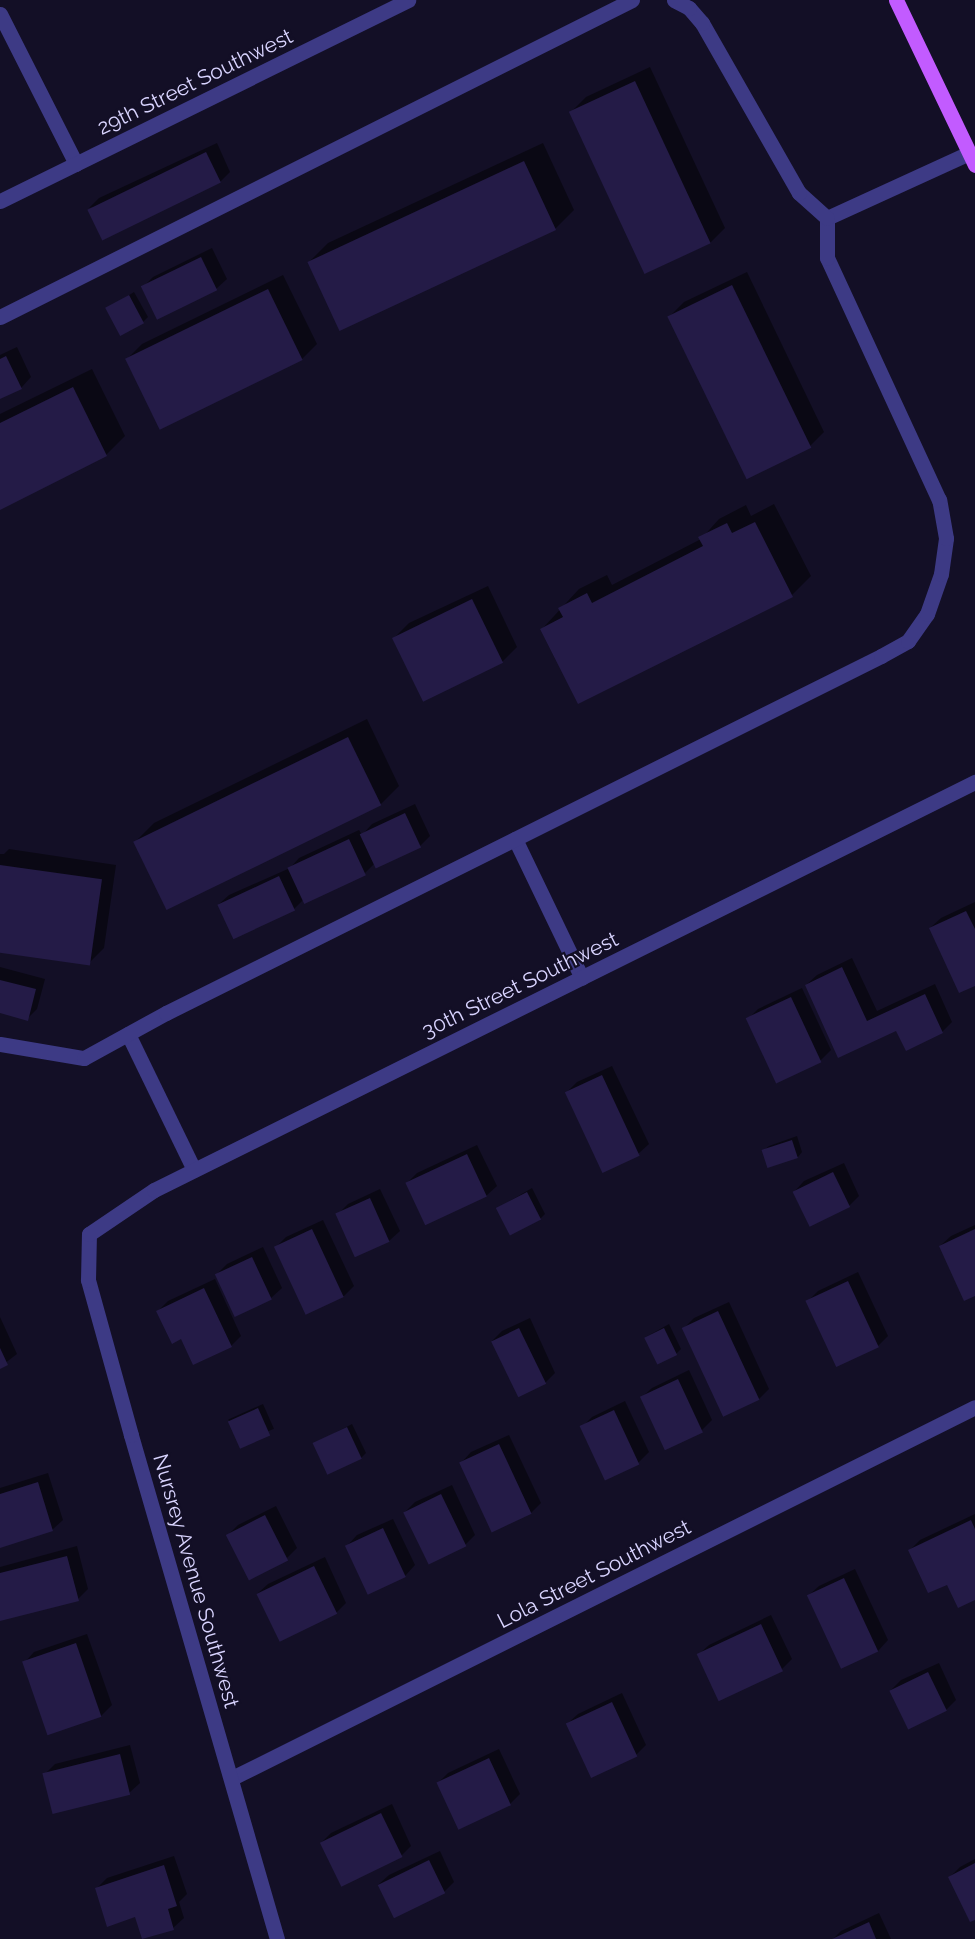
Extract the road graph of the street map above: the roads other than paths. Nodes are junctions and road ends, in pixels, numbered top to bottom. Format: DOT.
graph roads {
  1 [pos="408,0"];
  2 [pos="632,0"];
  3 [pos="674,0"];
  4 [pos="896,0"];
  5 [pos="0,14"];
  6 [pos="972,159"];
  7 [pos="76,164"];
  8 [pos="0,201"];
  9 [pos="827,218"];
  10 [pos="0,317"];
  11 [pos="975,782"];
  12 [pos="515,839"];
  13 [pos="582,978"];
  14 [pos="128,1034"];
  15 [pos="0,1044"];
  16 [pos="194,1170"];
  17 [pos="89,1234"];
  18 [pos="975,1407"];
  19 [pos="232,1778"];
  20 [pos="277,1939"];
  1 -- 7 [label="street, 29th Street Southwest"];
  2 -- 10 [label="street"];
  3 -- 9 [label="street"];
  4 -- 6 [label="main road"];
  5 -- 7 [label="street"];
  6 -- 9 [label="street"];
  7 -- 8 [label="street, 29th Street Southwest"];
  9 -- 12 [label="street"];
  11 -- 13 [label="street, 30th Street Southwest"];
  12 -- 13 [label="street"];
  12 -- 14 [label="street"];
  13 -- 16 [label="street, 30th Street Southwest"];
  14 -- 15 [label="street"];
  14 -- 16 [label="street"];
  16 -- 17 [label="street, 30th Street Southwest"];
  17 -- 19 [label="street, Nursrey Avenue Southwest"];
  18 -- 19 [label="street, Lola Street Southwest"];
  19 -- 20 [label="street, Nursrey Avenue Southwest"];
}
